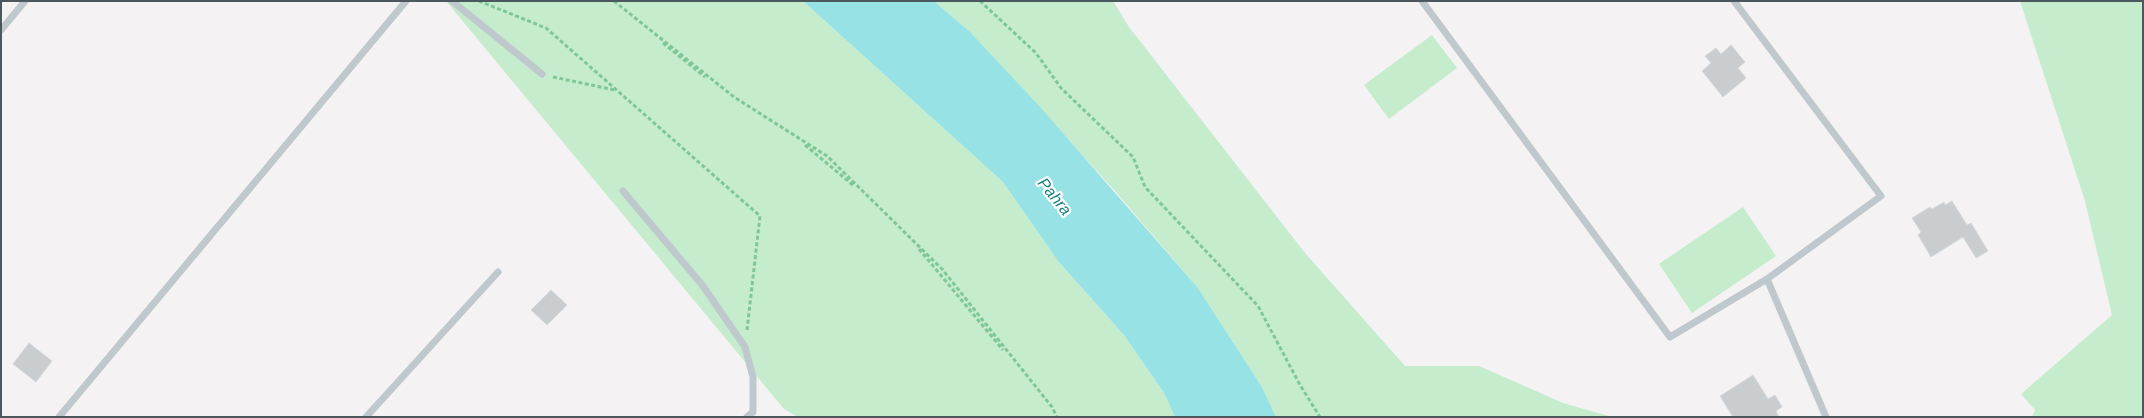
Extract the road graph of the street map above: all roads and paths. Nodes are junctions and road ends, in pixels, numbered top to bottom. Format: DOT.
graph roads {
  1 [pos="25,1"];
  2 [pos="406,1"];
  3 [pos="452,1"];
  4 [pos="479,1"];
  5 [pos="613,1"];
  6 [pos="980,1"];
  7 [pos="1422,1"];
  8 [pos="1734,1"];
  9 [pos="1,30"];
  10 [pos="542,74"];
  11 [pos="616,90"];
  12 [pos="623,191"];
  13 [pos="498,272"];
  14 [pos="1767,279"];
  15 [pos="744,347"];
  16 [pos="59,417"];
  17 [pos="366,417"];
  18 [pos="747,417"];
  19 [pos="1057,417"];
  20 [pos="1320,417"];
  21 [pos="1826,417"];
  1 -- 9 [label="lane"];
  2 -- 16 [label="lane"];
  3 -- 10 [label="lane"];
  4 -- 11 [label="path"];
  5 -- 19 [label="path"];
  6 -- 20 [label="path"];
  7 -- 14 [label="lane"];
  8 -- 14 [label="lane"];
  10 -- 11 [label="path"];
  11 -- 15 [label="path"];
  12 -- 15 [label="lane"];
  13 -- 17 [label="lane"];
  14 -- 21 [label="lane"];
  15 -- 18 [label="lane"];
}
